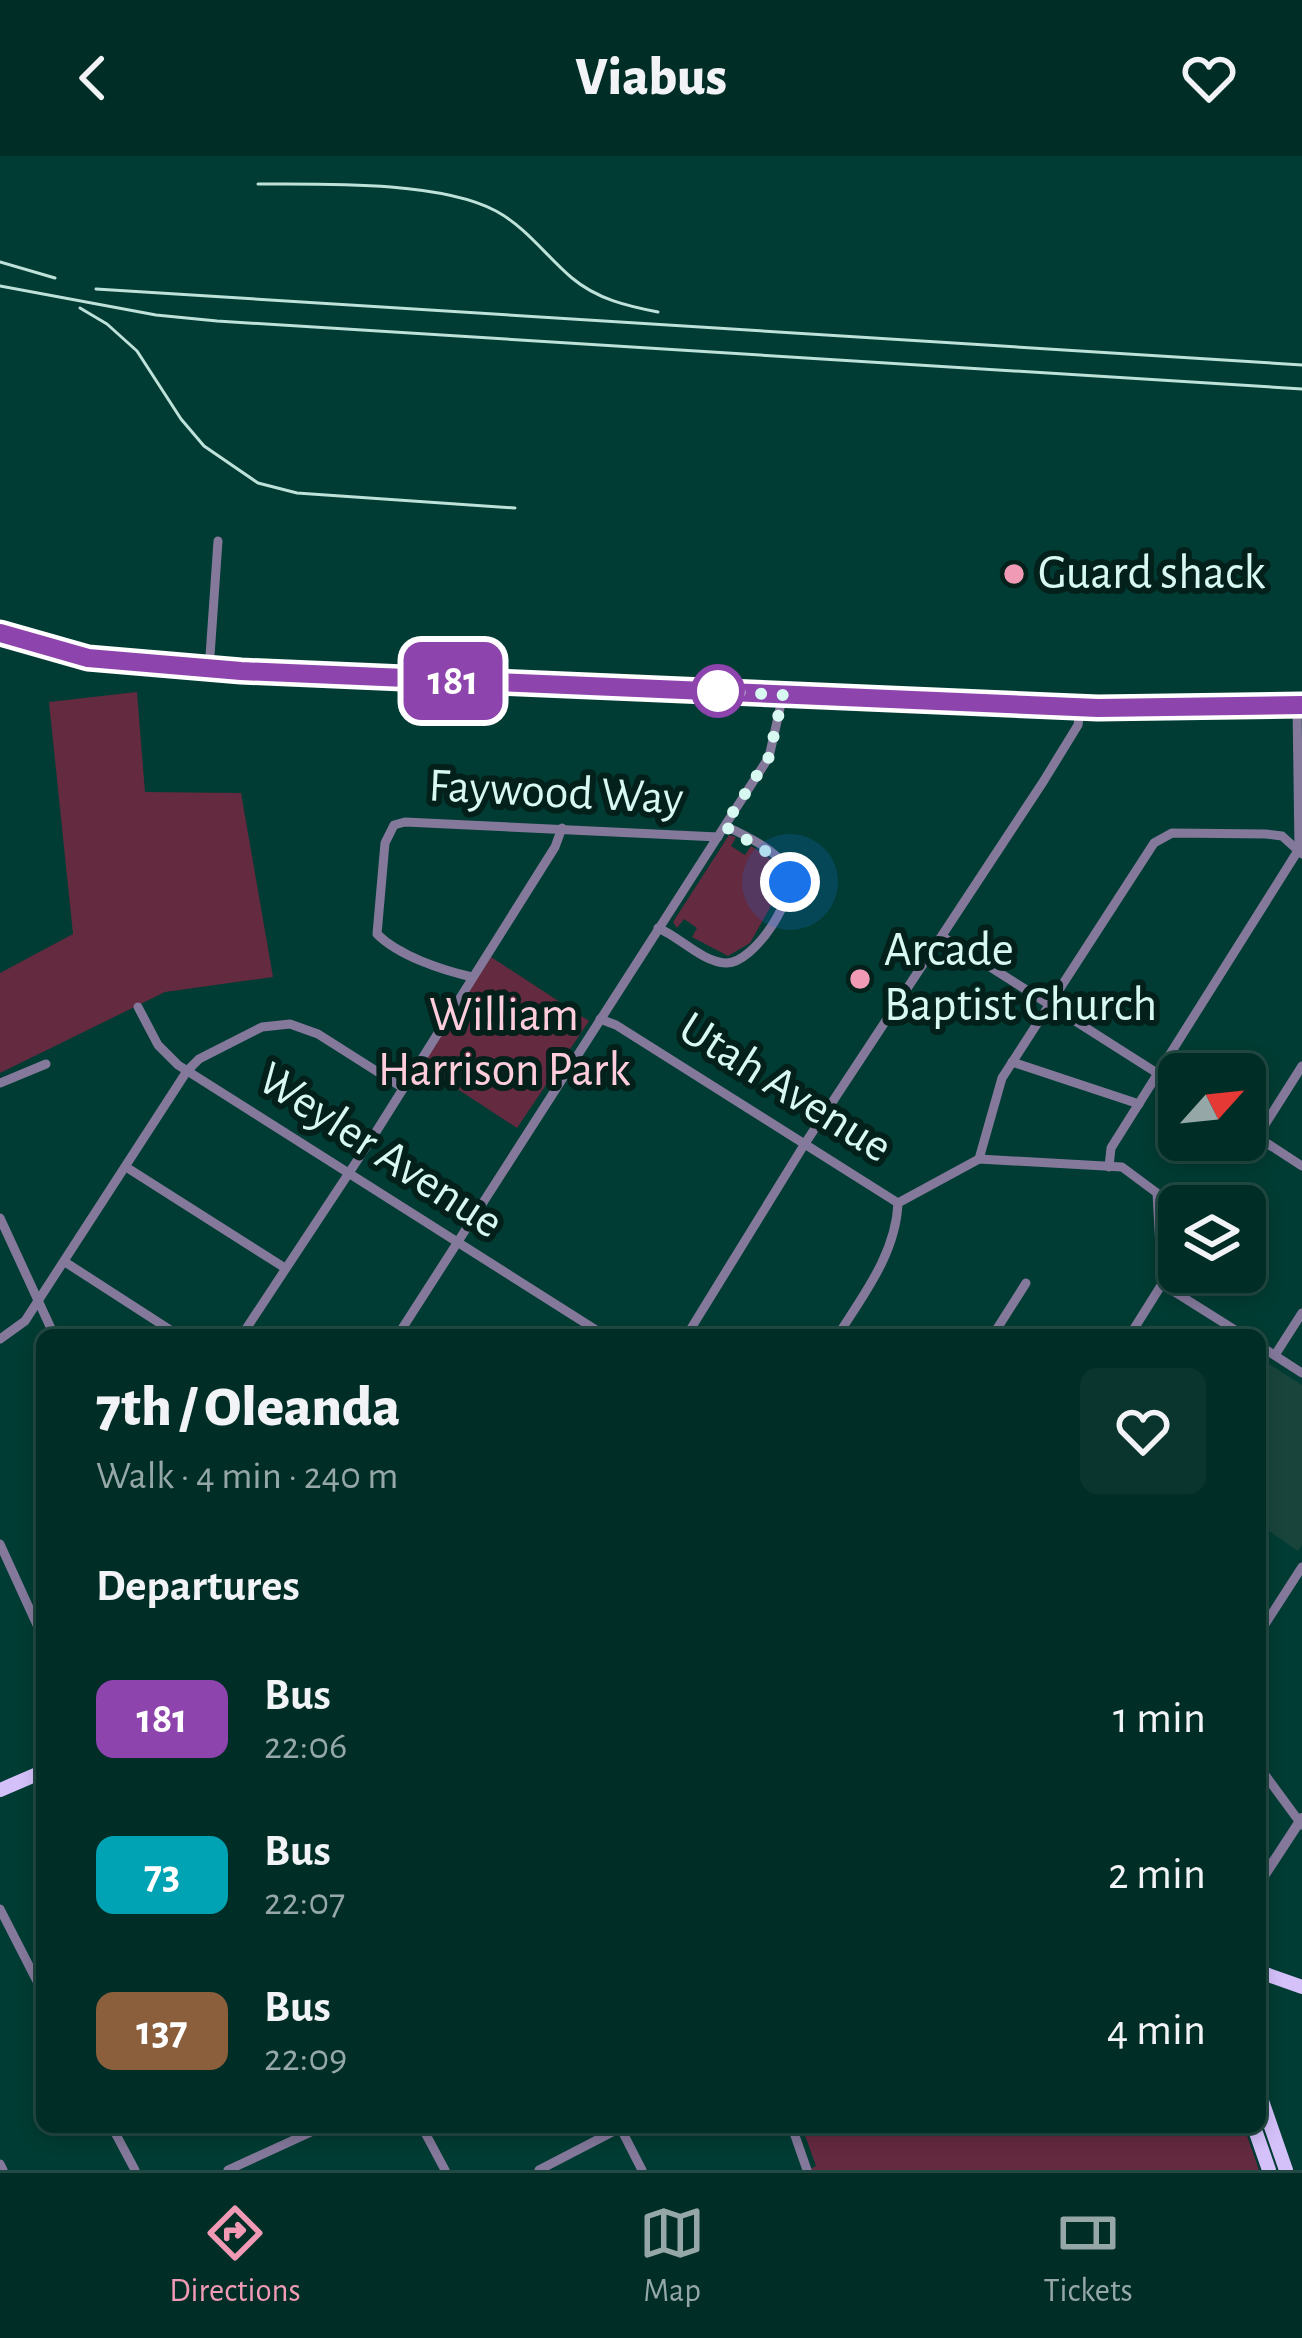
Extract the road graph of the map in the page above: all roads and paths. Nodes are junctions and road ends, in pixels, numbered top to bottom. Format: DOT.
graph roads {
  1 [pos="218,541"];
  2 [pos="0,633"];
  3 [pos="209,670"];
  4 [pos="783,695"];
  5 [pos="1081,705"];
  6 [pos="1300,705"];
  7 [pos="562,828"];
  8 [pos="721,831"];
  9 [pos="1300,851"];
  10 [pos="658,928"];
  11 [pos="944,937"];
  12 [pos="472,977"];
  13 [pos="1049,1004"];
  14 [pos="138,1007"];
  15 [pos="600,1019"];
  16 [pos="1012,1062"];
  17 [pos="46,1064"];
  18 [pos="1302,1066"];
  19 [pos="187,1071"];
  20 [pos="1157,1073"];
  21 [pos="0,1083"];
  22 [pos="403,1088"];
  23 [pos="1138,1104"];
  24 [pos="1266,1123"];
  25 [pos="1266,1143"];
  26 [pos="805,1145"];
  27 [pos="979,1159"];
  28 [pos="1302,1166"];
  29 [pos="126,1167"];
  30 [pos="1109,1167"];
  31 [pos="348,1174"];
  32 [pos="898,1203"];
  33 [pos="0,1218"];
  34 [pos="1158,1221"];
  35 [pos="457,1243"];
  36 [pos="65,1262"];
  37 [pos="285,1268"];
  38 [pos="1026,1282"];
  39 [pos="1158,1291"];
  40 [pos="1175,1293"];
  41 [pos="38,1300"];
  42 [pos="1302,1313"];
  43 [pos="51,1329"];
  44 [pos="169,1329"];
  45 [pos="246,1329"];
  46 [pos="402,1329"];
  47 [pos="594,1329"];
  48 [pos="691,1329"];
  49 [pos="842,1329"];
  50 [pos="997,1329"];
  51 [pos="1134,1329"];
  52 [pos="1233,1329"];
  53 [pos="0,1339"];
  54 [pos="1266,1350"];
  55 [pos="1275,1355"];
  56 [pos="1302,1373"];
  57 [pos="0,1544"];
  58 [pos="1302,1567"];
  59 [pos="36,1623"];
  60 [pos="1266,1623"];
  61 [pos="36,1775"];
  62 [pos="1266,1776"];
  63 [pos="0,1790"];
  64 [pos="1301,1822"];
  65 [pos="1266,1873"];
  66 [pos="0,1910"];
  67 [pos="1266,1974"];
  68 [pos="36,1979"];
  69 [pos="1302,1988"];
  70 [pos="1266,2112"];
  71 [pos="115,2133"];
  72 [pos="309,2133"];
  73 [pos="425,2133"];
  74 [pos="610,2133"];
  75 [pos="623,2133"];
  76 [pos="794,2133"];
  77 [pos="1256,2133"];
  78 [pos="806,2167"];
  79 [pos="793,2169"];
  80 [pos="135,2170"];
  81 [pos="228,2170"];
  82 [pos="445,2170"];
  83 [pos="538,2170"];
  84 [pos="642,2170"];
  85 [pos="1269,2170"];
  86 [pos="1286,2170"];
  1 -- 3 [label="street"];
  2 -- 3 [label="main road"];
  3 -- 4 [label="main road"];
  4 -- 5 [label="main road"];
  4 -- 8 [label="street"];
  5 -- 6 [label="main road"];
  5 -- 11 [label="street"];
  6 -- 9 [label="street"];
  7 -- 8 [label="street, Faywood Way"];
  7 -- 12 [label="street"];
  7 -- 12 [label="street, Faywood Way"];
  8 -- 10 [label="street"];
  8 -- 10 [label="street"];
  9 -- 13 [label="street"];
  9 -- 20 [label="street"];
  10 -- 15 [label="street"];
  11 -- 13 [label="street"];
  11 -- 26 [label="street"];
  12 -- 22 [label="street"];
  13 -- 16 [label="street"];
  13 -- 20 [label="street"];
  14 -- 19 [label="street, Weyler Avenue"];
  15 -- 26 [label="street, Utah Avenue"];
  15 -- 35 [label="street"];
  16 -- 23 [label="street"];
  16 -- 27 [label="street"];
  17 -- 21 [label="street"];
  18 -- 24 [label="street"];
  19 -- 22 [label="street"];
  19 -- 29 [label="street"];
  19 -- 31 [label="street, Weyler Avenue"];
  20 -- 23 [label="street"];
  22 -- 31 [label="street"];
  23 -- 30 [label="street"];
  25 -- 28 [label="street"];
  26 -- 32 [label="street, Utah Avenue"];
  26 -- 48 [label="street"];
  27 -- 30 [label="street"];
  27 -- 32 [label="street, Utah Avenue"];
  29 -- 36 [label="street"];
  29 -- 37 [label="street"];
  30 -- 34 [label="street"];
  31 -- 35 [label="street, Weyler Avenue"];
  31 -- 37 [label="street"];
  32 -- 49 [label="street"];
  33 -- 41 [label="street"];
  35 -- 46 [label="street"];
  35 -- 47 [label="street, Weyler Avenue"];
  36 -- 41 [label="street"];
  36 -- 44 [label="street"];
  37 -- 45 [label="street"];
  38 -- 50 [label="street"];
  39 -- 51 [label="street"];
  40 -- 52 [label="street"];
  41 -- 43 [label="street"];
  41 -- 53 [label="street"];
  42 -- 55 [label="street"];
  54 -- 55 [label="street"];
  55 -- 56 [label="street"];
  57 -- 59 [label="street"];
  58 -- 60 [label="street"];
  61 -- 63 [label="main road"];
  62 -- 64 [label="street"];
  64 -- 65 [label="street"];
  66 -- 68 [label="street"];
  67 -- 69 [label="main road"];
  70 -- 86 [label="main road"];
  71 -- 80 [label="street"];
  72 -- 81 [label="street"];
  73 -- 82 [label="street"];
  74 -- 83 [label="street"];
  75 -- 84 [label="street"];
  76 -- 78 [label="street"];
  77 -- 85 [label="main road"];
  78 -- 79 [label="street"];
}
